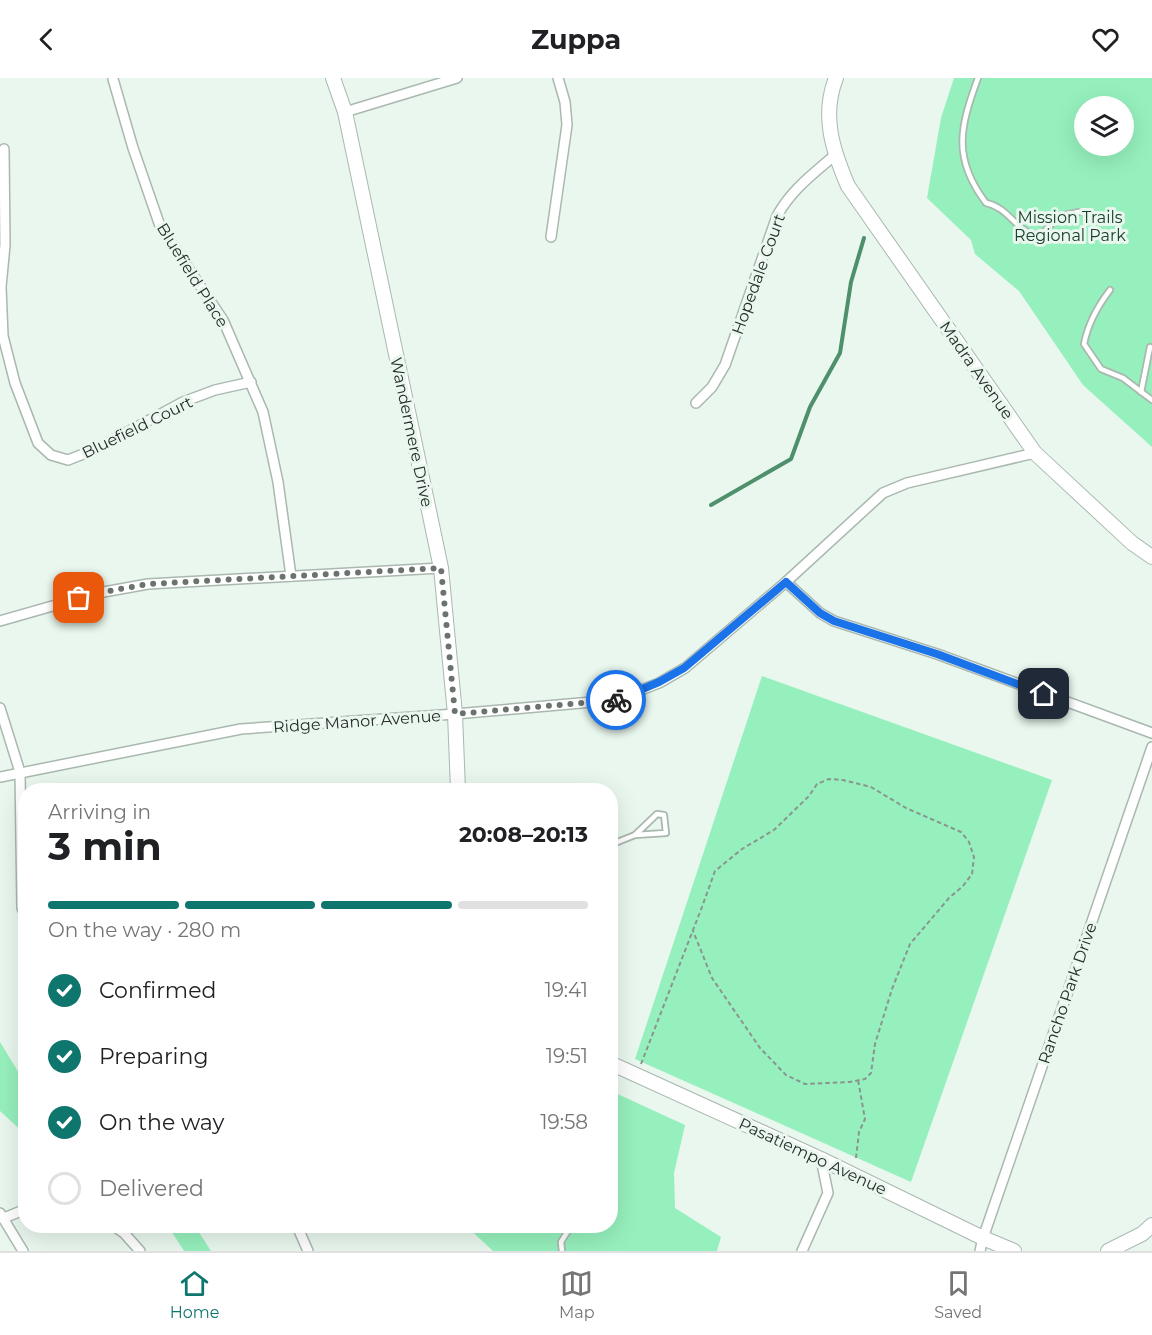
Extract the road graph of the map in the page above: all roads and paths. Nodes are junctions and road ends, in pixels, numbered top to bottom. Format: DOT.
graph roads {
  1 [pos="333,78"];
  2 [pos="457,78"];
  3 [pos="558,78"];
  4 [pos="836,78"];
  5 [pos="978,78"];
  6 [pos="113,79"];
  7 [pos="345,111"];
  8 [pos="4,149"];
  9 [pos="835,155"];
  10 [pos="1079,212"];
  11 [pos="551,237"];
  12 [pos="1110,290"];
  13 [pos="1150,347"];
  14 [pos="251,382"];
  15 [pos="1141,392"];
  16 [pos="1152,400"];
  17 [pos="696,403"];
  18 [pos="1035,453"];
  19 [pos="1152,557"];
  20 [pos="441,568"];
  21 [pos="291,576"];
  22 [pos="786,582"];
  23 [pos="0,621"];
  24 [pos="0,708"];
  25 [pos="455,714"];
  26 [pos="1152,733"];
  27 [pos="1152,747"];
  28 [pos="20,772"];
  29 [pos="0,777"];
  30 [pos="20,783"];
  31 [pos="458,783"];
  32 [pos="635,835"];
  33 [pos="618,842"];
  34 [pos="693,931"];
  35 [pos="618,1070"];
  36 [pos="636,1075"];
  37 [pos="858,1080"];
  38 [pos="856,1158"];
  39 [pos="821,1159"];
  40 [pos="18,1211"];
  41 [pos="2,1215"];
  42 [pos="1152,1225"];
  43 [pos="124,1233"];
  44 [pos="300,1233"];
  45 [pos="567,1233"];
  46 [pos="982,1245"];
  47 [pos="23,1251"];
  48 [pos="140,1251"];
  49 [pos="308,1251"];
  50 [pos="562,1251"];
  51 [pos="802,1251"];
  52 [pos="1014,1251"];
  53 [pos="1108,1251"];
  1 -- 7 [label="street, Wandermere Drive"];
  2 -- 7 [label="street"];
  3 -- 11 [label="street"];
  4 -- 9 [label="street, Madra Avenue"];
  5 -- 10 [label="lane"];
  6 -- 14 [label="street, Bluefield Place"];
  7 -- 20 [label="street, Wandermere Drive"];
  8 -- 14 [label="street, Bluefield Court"];
  9 -- 17 [label="street, Hopedale Court"];
  9 -- 18 [label="street, Madra Avenue"];
  12 -- 15 [label="lane"];
  13 -- 15 [label="lane"];
  14 -- 21 [label="street, Bluefield Place"];
  15 -- 16 [label="lane"];
  18 -- 19 [label="street, Madra Avenue"];
  18 -- 22 [label="street, Ridge Manor Avenue"];
  20 -- 21 [label="street"];
  20 -- 25 [label="street, Wandermere Drive"];
  21 -- 23 [label="street"];
  22 -- 25 [label="street, Ridge Manor Avenue"];
  22 -- 26 [label="street"];
  24 -- 28 [label="street"];
  25 -- 28 [label="street, Ridge Manor Avenue"];
  25 -- 31 [label="street, Wandermere Drive"];
  27 -- 46 [label="street, Rancho Park Drive"];
  28 -- 29 [label="street, Ridge Manor Avenue"];
  28 -- 30 [label="street"];
  32 -- 32 [label="lane"];
  32 -- 33 [label="lane"];
  34 -- 36 [label="path"];
  34 -- 37 [label="path"];
  34 -- 37 [label="path"];
  35 -- 36 [label="street, Pasatiempo Avenue"];
  36 -- 39 [label="street, Pasatiempo Avenue"];
  37 -- 38 [label="path"];
  39 -- 46 [label="street, Pasatiempo Avenue"];
  39 -- 51 [label="street"];
  40 -- 41 [label="street"];
  41 -- 47 [label="street"];
  42 -- 53 [label="street"];
  43 -- 48 [label="street"];
  44 -- 49 [label="street"];
  45 -- 50 [label="lane"];
  46 -- 52 [label="street, Pasatiempo Avenue"];
}
